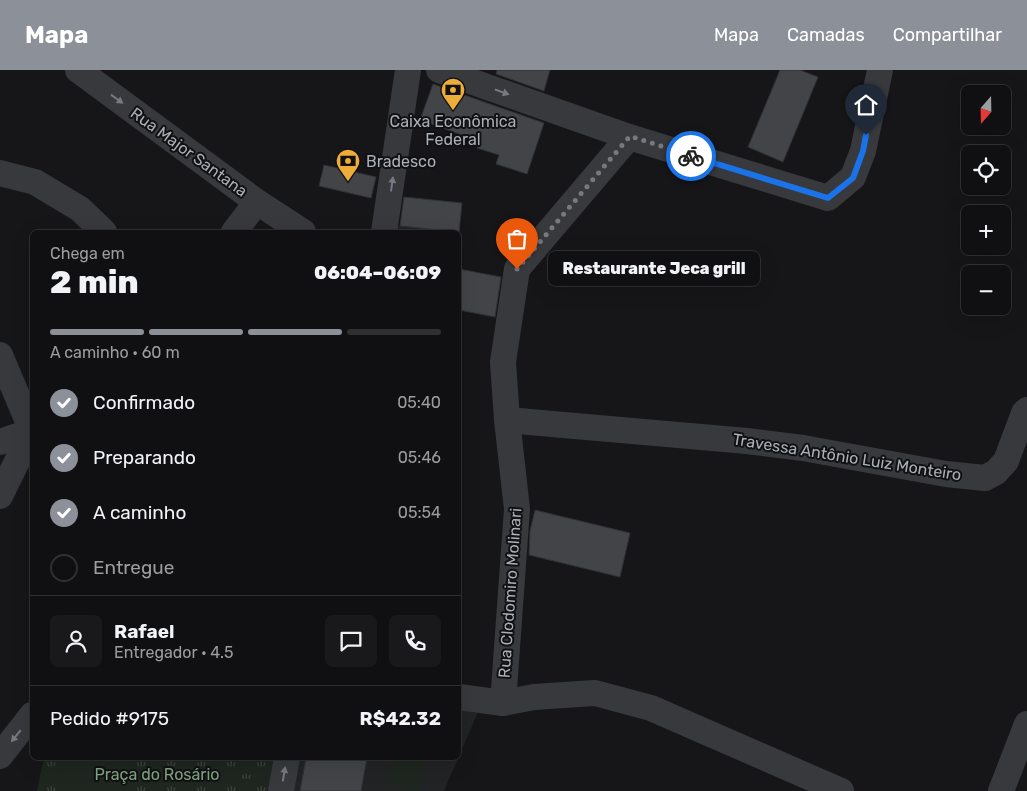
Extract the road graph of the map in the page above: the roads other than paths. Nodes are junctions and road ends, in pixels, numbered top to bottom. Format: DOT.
graph roads {
  1 [pos="78,70"];
  2 [pos="408,70"];
  3 [pos="439,70"];
  4 [pos="880,70"];
  5 [pos="475,76"];
  6 [pos="630,136"];
  7 [pos="0,173"];
  8 [pos="257,202"];
  9 [pos="102,230"];
  10 [pos="236,230"];
  11 [pos="300,230"];
  12 [pos="384,230"];
  13 [pos="0,355"];
  14 [pos="1027,410"];
  15 [pos="507,420"];
  16 [pos="30,426"];
  17 [pos="30,432"];
  18 [pos="30,435"];
  19 [pos="0,442"];
  20 [pos="0,496"];
  21 [pos="461,697"];
  22 [pos="503,703"];
  23 [pos="30,718"];
  24 [pos="1027,724"];
  25 [pos="0,756"];
  26 [pos="287,760"];
  27 [pos="281,791"];
  28 [pos="841,791"];
  29 [pos="1001,791"];
  1 -- 8 [label="street, Rua Major Santana, one-way"];
  12 -- 2 [label="street, one-way"];
  3 -- 5 [label="street"];
  4 -- 6 [label="street"];
  5 -- 6 [label="street, one-way"];
  6 -- 15 [label="street, Rua Clodomiro Molinari"];
  7 -- 9 [label="street"];
  8 -- 10 [label="street"];
  8 -- 11 [label="street, Rua Major Santana"];
  13 -- 16 [label="street"];
  14 -- 15 [label="street, Travessa Antônio Luiz Monteiro"];
  15 -- 22 [label="street, Rua Clodomiro Molinari"];
  17 -- 19 [label="street"];
  18 -- 20 [label="street"];
  21 -- 22 [label="street"];
  22 -- 28 [label="street"];
  23 -- 25 [label="street, one-way"];
  24 -- 29 [label="street"];
  27 -- 26 [label="street, one-way"];
}
